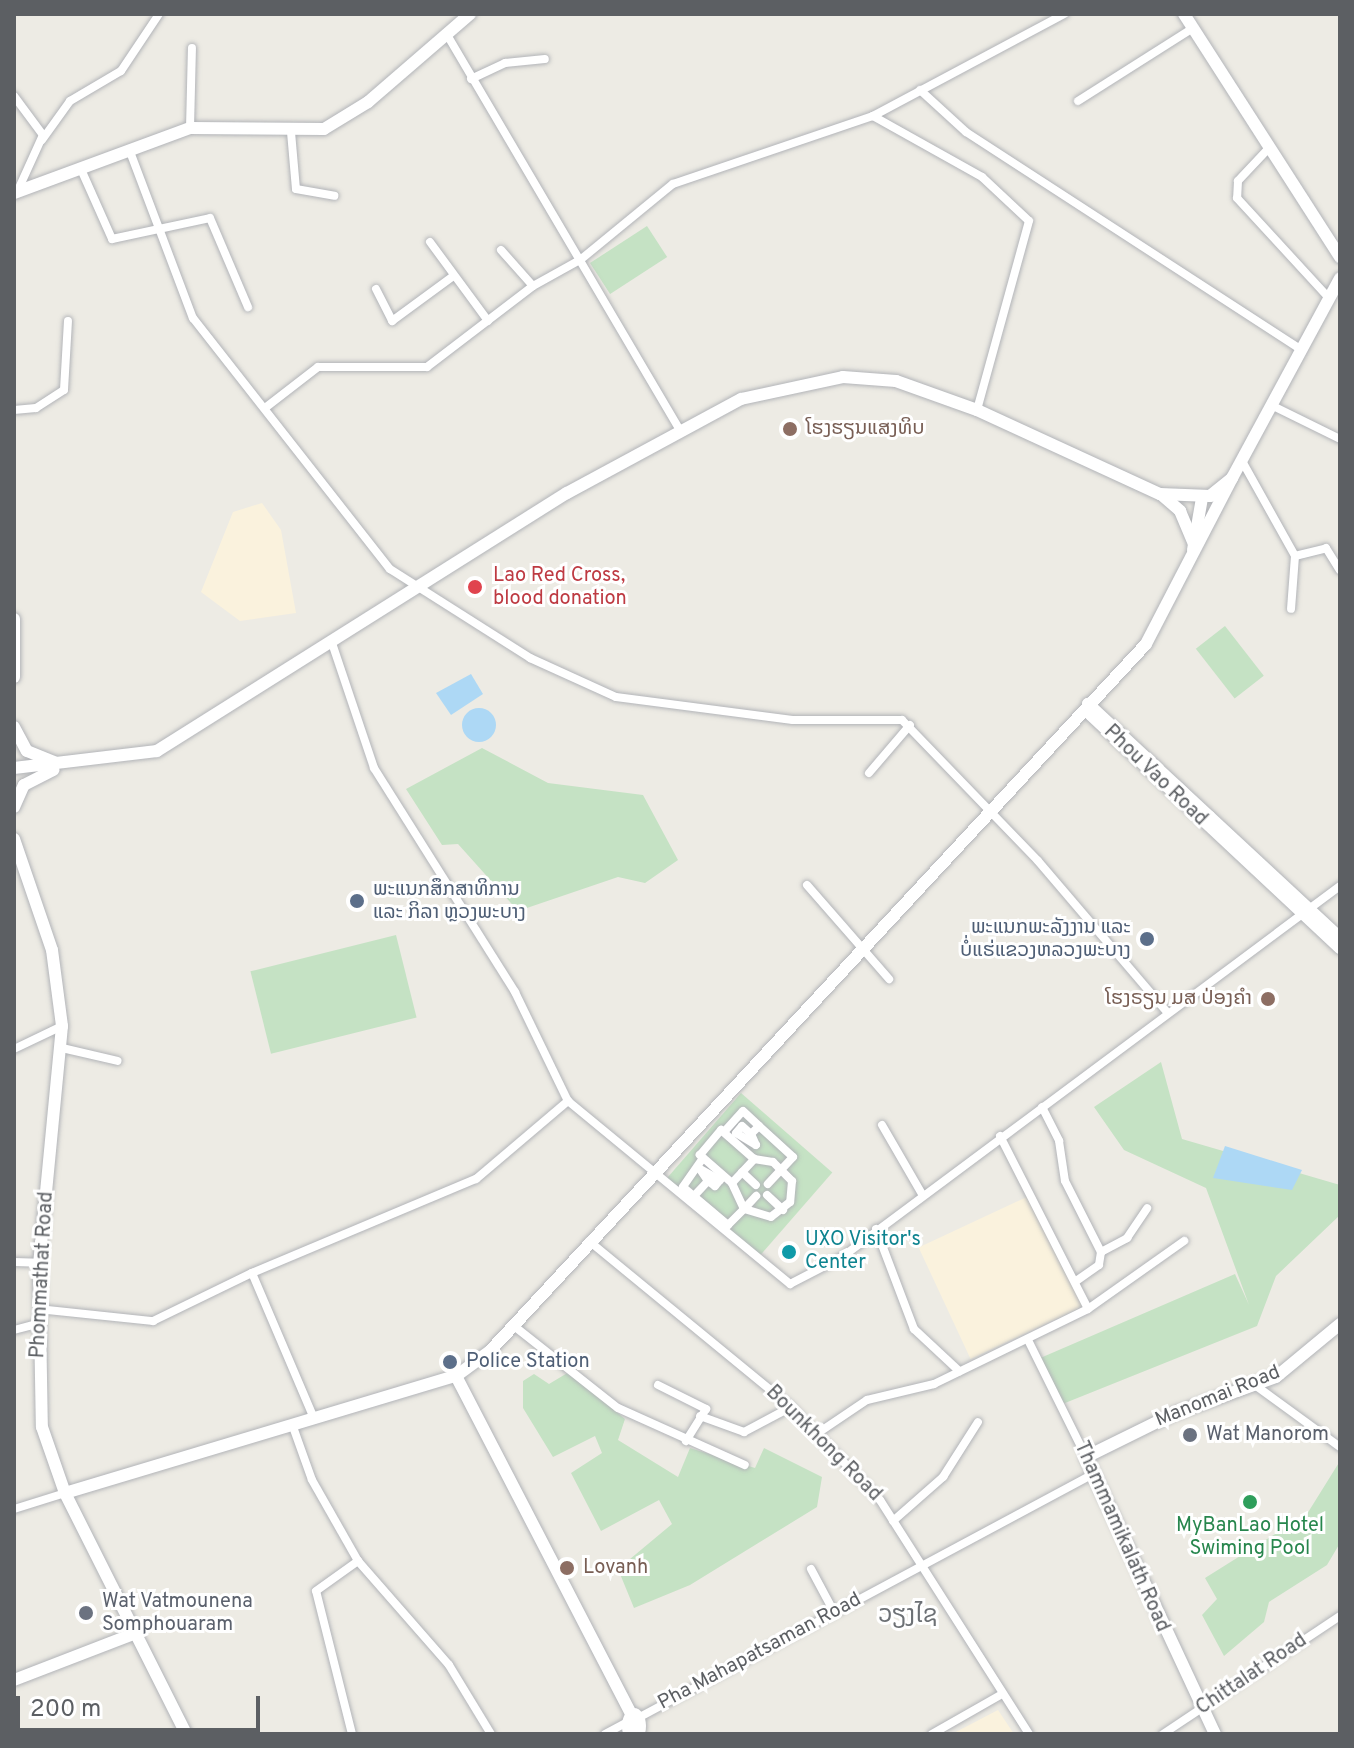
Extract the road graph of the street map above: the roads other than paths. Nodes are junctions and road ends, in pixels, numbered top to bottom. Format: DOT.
graph roads {
  1 [pos="159,14"];
  2 [pos="470,14"];
  3 [pos="1064,14"];
  4 [pos="1184,14"];
  5 [pos="1190,30"];
  6 [pos="445,33"];
  7 [pos="192,48"];
  8 [pos="545,59"];
  9 [pos="471,79"];
  10 [pos="920,90"];
  11 [pos="14,96"];
  12 [pos="1078,101"];
  13 [pos="873,116"];
  14 [pos="190,128"];
  15 [pos="291,132"];
  16 [pos="42,140"];
  17 [pos="129,149"];
  18 [pos="1268,149"];
  19 [pos="80,166"];
  20 [pos="16,191"];
  21 [pos="334,196"];
  22 [pos="156,227"];
  23 [pos="430,242"];
  24 [pos="501,250"];
  25 [pos="1340,257"];
  26 [pos="580,260"];
  27 [pos="452,277"];
  28 [pos="1340,278"];
  29 [pos="533,286"];
  30 [pos="376,289"];
  31 [pos="1329,298"];
  32 [pos="248,307"];
  33 [pos="68,321"];
  34 [pos="488,321"];
  35 [pos="1302,350"];
  36 [pos="1271,405"];
  37 [pos="265,408"];
  38 [pos="14,410"];
  39 [pos="977,410"];
  40 [pos="679,428"];
  41 [pos="1340,439"];
  42 [pos="1242,461"];
  43 [pos="1232,478"];
  44 [pos="1160,494"];
  45 [pos="1206,497"];
  46 [pos="1194,545"];
  47 [pos="1295,556"];
  48 [pos="1340,570"];
  49 [pos="1188,572"];
  50 [pos="420,587"];
  51 [pos="1291,609"];
  52 [pos="14,619"];
  53 [pos="333,646"];
  54 [pos="14,677"];
  55 [pos="1088,704"];
  56 [pos="910,725"];
  57 [pos="14,727"];
  58 [pos="67,766"];
  59 [pos="14,768"];
  60 [pos="869,773"];
  61 [pos="14,807"];
  62 [pos="989,808"];
  63 [pos="14,839"];
  64 [pos="20,877"];
  65 [pos="807,885"];
  66 [pos="1340,886"];
  67 [pos="1303,911"];
  68 [pos="1340,938"];
  69 [pos="862,945"];
  70 [pos="1340,948"];
  71 [pos="889,979"];
  72 [pos="1167,1012"];
  73 [pos="62,1026"];
  74 [pos="62,1048"];
  75 [pos="14,1049"];
  76 [pos="118,1061"];
  77 [pos="568,1101"];
  78 [pos="1042,1107"];
  79 [pos="882,1125"];
  80 [pos="759,1126"];
  81 [pos="694,1128"];
  82 [pos="724,1132"];
  83 [pos="751,1134"];
  84 [pos="1000,1136"];
  85 [pos="710,1143"];
  86 [pos="703,1158"];
  87 [pos="754,1159"];
  88 [pos="781,1170"];
  89 [pos="742,1172"];
  90 [pos="652,1175"];
  91 [pos="708,1181"];
  92 [pos="732,1183"];
  93 [pos="768,1184"];
  94 [pos="756,1185"];
  95 [pos="922,1194"];
  96 [pos="767,1195"];
  97 [pos="694,1196"];
  98 [pos="756,1196"];
  99 [pos="1147,1208"];
  100 [pos="744,1209"];
  101 [pos="783,1210"];
  102 [pos="876,1229"];
  103 [pos="589,1241"];
  104 [pos="1184,1241"];
  105 [pos="1101,1252"];
  106 [pos="14,1262"];
  107 [pos="39,1263"];
  108 [pos="252,1273"];
  109 [pos="1075,1282"];
  110 [pos="38,1309"];
  111 [pos="1088,1309"];
  112 [pos="37,1324"];
  113 [pos="1340,1324"];
  114 [pos="514,1326"];
  115 [pos="14,1330"];
  116 [pos="1028,1340"];
  117 [pos="959,1371"];
  118 [pos="456,1376"];
  119 [pos="658,1385"];
  120 [pos="1255,1385"];
  121 [pos="791,1407"];
  122 [pos="313,1416"];
  123 [pos="700,1416"];
  124 [pos="978,1422"];
  125 [pos="292,1423"];
  126 [pos="818,1433"];
  127 [pos="686,1441"];
  128 [pos="1340,1447"];
  129 [pos="1086,1457"];
  130 [pos="745,1465"];
  131 [pos="1093,1474"];
  132 [pos="65,1493"];
  133 [pos="14,1509"];
  134 [pos="893,1521"];
  135 [pos="358,1561"];
  136 [pos="922,1565"];
  137 [pos="811,1569"];
  138 [pos="834,1612"];
  139 [pos="1340,1616"];
  140 [pos="136,1633"];
  141 [pos="14,1680"];
  142 [pos="1002,1694"];
  143 [pos="1200,1710"];
  144 [pos="635,1722"];
  145 [pos="186,1734"];
  146 [pos="352,1734"];
  147 [pos="491,1734"];
  148 [pos="605,1734"];
  149 [pos="932,1734"];
  150 [pos="1029,1734"];
  151 [pos="1163,1734"];
  152 [pos="1215,1734"];
  1 -- 16 [label="street"];
  2 -- 6 [label="street"];
  3 -- 10 [label="street"];
  4 -- 5 [label="street"];
  5 -- 12 [label="street"];
  5 -- 18 [label="street"];
  6 -- 9 [label="street"];
  6 -- 15 [label="street"];
  7 -- 14 [label="street"];
  8 -- 9 [label="street"];
  9 -- 26 [label="street"];
  10 -- 13 [label="street"];
  10 -- 35 [label="street"];
  11 -- 16 [label="street"];
  13 -- 26 [label="street"];
  13 -- 39 [label="street"];
  14 -- 15 [label="street"];
  14 -- 17 [label="street"];
  15 -- 21 [label="street"];
  16 -- 20 [label="street"];
  17 -- 19 [label="street"];
  17 -- 22 [label="street"];
  18 -- 25 [label="street"];
  18 -- 31 [label="street"];
  19 -- 20 [label="street"];
  19 -- 22 [label="street"];
  22 -- 32 [label="street"];
  22 -- 37 [label="street"];
  23 -- 27 [label="street"];
  24 -- 29 [label="street"];
  26 -- 29 [label="street"];
  26 -- 40 [label="street"];
  27 -- 30 [label="street"];
  27 -- 34 [label="street"];
  28 -- 31 [label="street"];
  29 -- 34 [label="street"];
  31 -- 35 [label="street"];
  33 -- 38 [label="street"];
  34 -- 37 [label="street"];
  35 -- 36 [label="street"];
  36 -- 41 [label="street"];
  36 -- 42 [label="street"];
  37 -- 50 [label="street"];
  39 -- 40 [label="street"];
  39 -- 44 [label="street"];
  40 -- 50 [label="street"];
  42 -- 43 [label="street"];
  42 -- 47 [label="street"];
  43 -- 45 [label="street"];
  43 -- 49 [label="street"];
  44 -- 45 [label="street"];
  44 -- 46 [label="street"];
  45 -- 46 [label="street"];
  45 -- 49 [label="street"];
  46 -- 49 [label="street"];
  47 -- 48 [label="street"];
  47 -- 51 [label="street"];
  49 -- 55 [label="street"];
  50 -- 53 [label="street"];
  50 -- 56 [label="street"];
  52 -- 54 [label="street"];
  53 -- 58 [label="street"];
  53 -- 77 [label="street"];
  55 -- 62 [label="street"];
  55 -- 67 [label="street, Phou Vao Road"];
  56 -- 60 [label="street"];
  56 -- 62 [label="street"];
  57 -- 58 [label="street"];
  58 -- 59 [label="street"];
  58 -- 61 [label="street"];
  62 -- 69 [label="street"];
  62 -- 72 [label="street"];
  63 -- 64 [label="street, Phommathat Road"];
  64 -- 73 [label="street, Phommathat Road"];
  65 -- 69 [label="street"];
  66 -- 67 [label="street"];
  67 -- 68 [label="street, Phou Vao Road"];
  67 -- 70 [label="street, Phou Vao Road"];
  67 -- 72 [label="street"];
  69 -- 71 [label="street"];
  69 -- 81 [label="street"];
  72 -- 78 [label="street"];
  73 -- 74 [label="street, Phommathat Road"];
  73 -- 75 [label="street"];
  74 -- 76 [label="street"];
  74 -- 107 [label="street, Phommathat Road"];
  77 -- 90 [label="street"];
  77 -- 108 [label="street"];
  78 -- 84 [label="street"];
  78 -- 105 [label="street"];
  79 -- 95 [label="street"];
  80 -- 82 [label="street"];
  80 -- 83 [label="street"];
  80 -- 88 [label="street"];
  81 -- 85 [label="street"];
  81 -- 90 [label="street"];
  82 -- 85 [label="street"];
  82 -- 87 [label="street"];
  84 -- 95 [label="street"];
  84 -- 109 [label="street"];
  85 -- 86 [label="street"];
  86 -- 92 [label="street"];
  86 -- 97 [label="street"];
  87 -- 88 [label="street"];
  87 -- 89 [label="street"];
  88 -- 93 [label="street"];
  88 -- 101 [label="street"];
  89 -- 92 [label="street"];
  89 -- 94 [label="street"];
  90 -- 102 [label="street"];
  90 -- 103 [label="street"];
  91 -- 97 [label="street"];
  92 -- 100 [label="street"];
  95 -- 102 [label="street"];
  96 -- 101 [label="street"];
  97 -- 100 [label="street"];
  98 -- 100 [label="street"];
  99 -- 105 [label="street"];
  100 -- 101 [label="street"];
  102 -- 117 [label="street"];
  103 -- 114 [label="street"];
  103 -- 121 [label="street, Bounkhong Road"];
  104 -- 111 [label="street"];
  105 -- 109 [label="street"];
  106 -- 107 [label="street"];
  107 -- 110 [label="street, Phommathat Road"];
  108 -- 110 [label="street"];
  108 -- 122 [label="street"];
  109 -- 111 [label="street"];
  110 -- 112 [label="street, Phommathat Road"];
  111 -- 116 [label="street"];
  112 -- 115 [label="street"];
  112 -- 132 [label="street, Phommathat Road"];
  113 -- 120 [label="street, Manomai Road"];
  114 -- 118 [label="street"];
  114 -- 127 [label="street"];
  116 -- 117 [label="street"];
  116 -- 129 [label="street, Thammamikalath Road"];
  117 -- 126 [label="street"];
  118 -- 122 [label="street"];
  118 -- 144 [label="street"];
  119 -- 123 [label="street"];
  120 -- 128 [label="street"];
  120 -- 129 [label="street, Manomai Road"];
  121 -- 123 [label="street"];
  121 -- 126 [label="street, Bounkhong Road"];
  122 -- 125 [label="street"];
  123 -- 127 [label="street"];
  124 -- 134 [label="street"];
  125 -- 132 [label="street"];
  125 -- 135 [label="street"];
  126 -- 134 [label="street, Bounkhong Road"];
  127 -- 130 [label="street"];
  129 -- 131 [label="street, Thammamikalath Road"];
  131 -- 136 [label="street, Pha Mahapatsaman Road"];
  131 -- 143 [label="street, Thammamikalath Road"];
  132 -- 133 [label="street"];
  132 -- 140 [label="street, Phommathat Road"];
  134 -- 136 [label="street, Bounkhong Road"];
  135 -- 146 [label="street"];
  135 -- 147 [label="street"];
  136 -- 138 [label="street, Pha Mahapatsaman Road"];
  136 -- 142 [label="street, Bounkhong Road"];
  137 -- 138 [label="street"];
  138 -- 144 [label="street, Pha Mahapatsaman Road"];
  139 -- 143 [label="street, Chittalat Road"];
  140 -- 141 [label="street"];
  140 -- 145 [label="street, Phommathat Road"];
  142 -- 149 [label="street"];
  142 -- 150 [label="street, Bounkhong Road"];
  143 -- 151 [label="street, Chittalat Road"];
  143 -- 152 [label="street, Thammamikalath Road"];
  144 -- 148 [label="street, Pha Mahapatsaman Road"];
}
